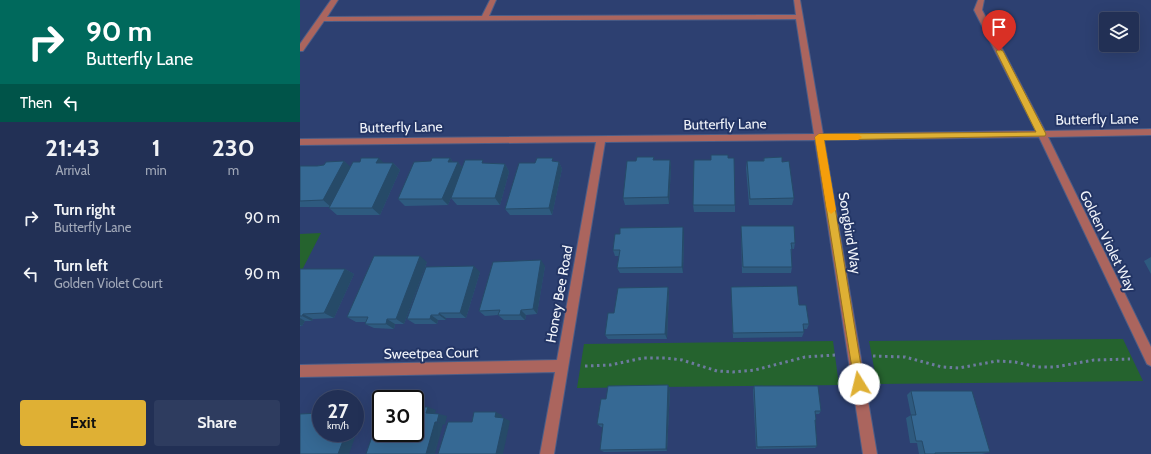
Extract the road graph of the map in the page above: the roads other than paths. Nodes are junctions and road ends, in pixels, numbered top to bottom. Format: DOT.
graph roads {
  1 [pos="335,0"];
  2 [pos="493,0"];
  3 [pos="797,0"];
  4 [pos="981,0"];
  5 [pos="800,17"];
  6 [pos="321,19"];
  7 [pos="484,19"];
  8 [pos="300,48"];
  9 [pos="1151,132"];
  10 [pos="1042,134"];
  11 [pos="819,137"];
  12 [pos="601,139"];
  13 [pos="300,142"];
  14 [pos="1151,360"];
  15 [pos="562,366"];
  16 [pos="300,371"];
  17 [pos="547,454"];
  18 [pos="870,454"];
  1 -- 6 [label="street"];
  2 -- 7 [label="street"];
  3 -- 5 [label="street, Songbird Way"];
  4 -- 10 [label="street, Golden Violet Way"];
  5 -- 7 [label="street"];
  5 -- 11 [label="street, Songbird Way"];
  6 -- 7 [label="street"];
  6 -- 8 [label="street"];
  9 -- 10 [label="street, Butterfly Lane"];
  10 -- 11 [label="street, Butterfly Lane"];
  10 -- 14 [label="street, Golden Violet Way"];
  11 -- 12 [label="street, Butterfly Lane"];
  11 -- 18 [label="street, Songbird Way"];
  12 -- 13 [label="street, Butterfly Lane"];
  12 -- 15 [label="street, Honey Bee Road"];
  15 -- 16 [label="street, Sweetpea Court"];
  15 -- 17 [label="street, Honey Bee Road"];
}
